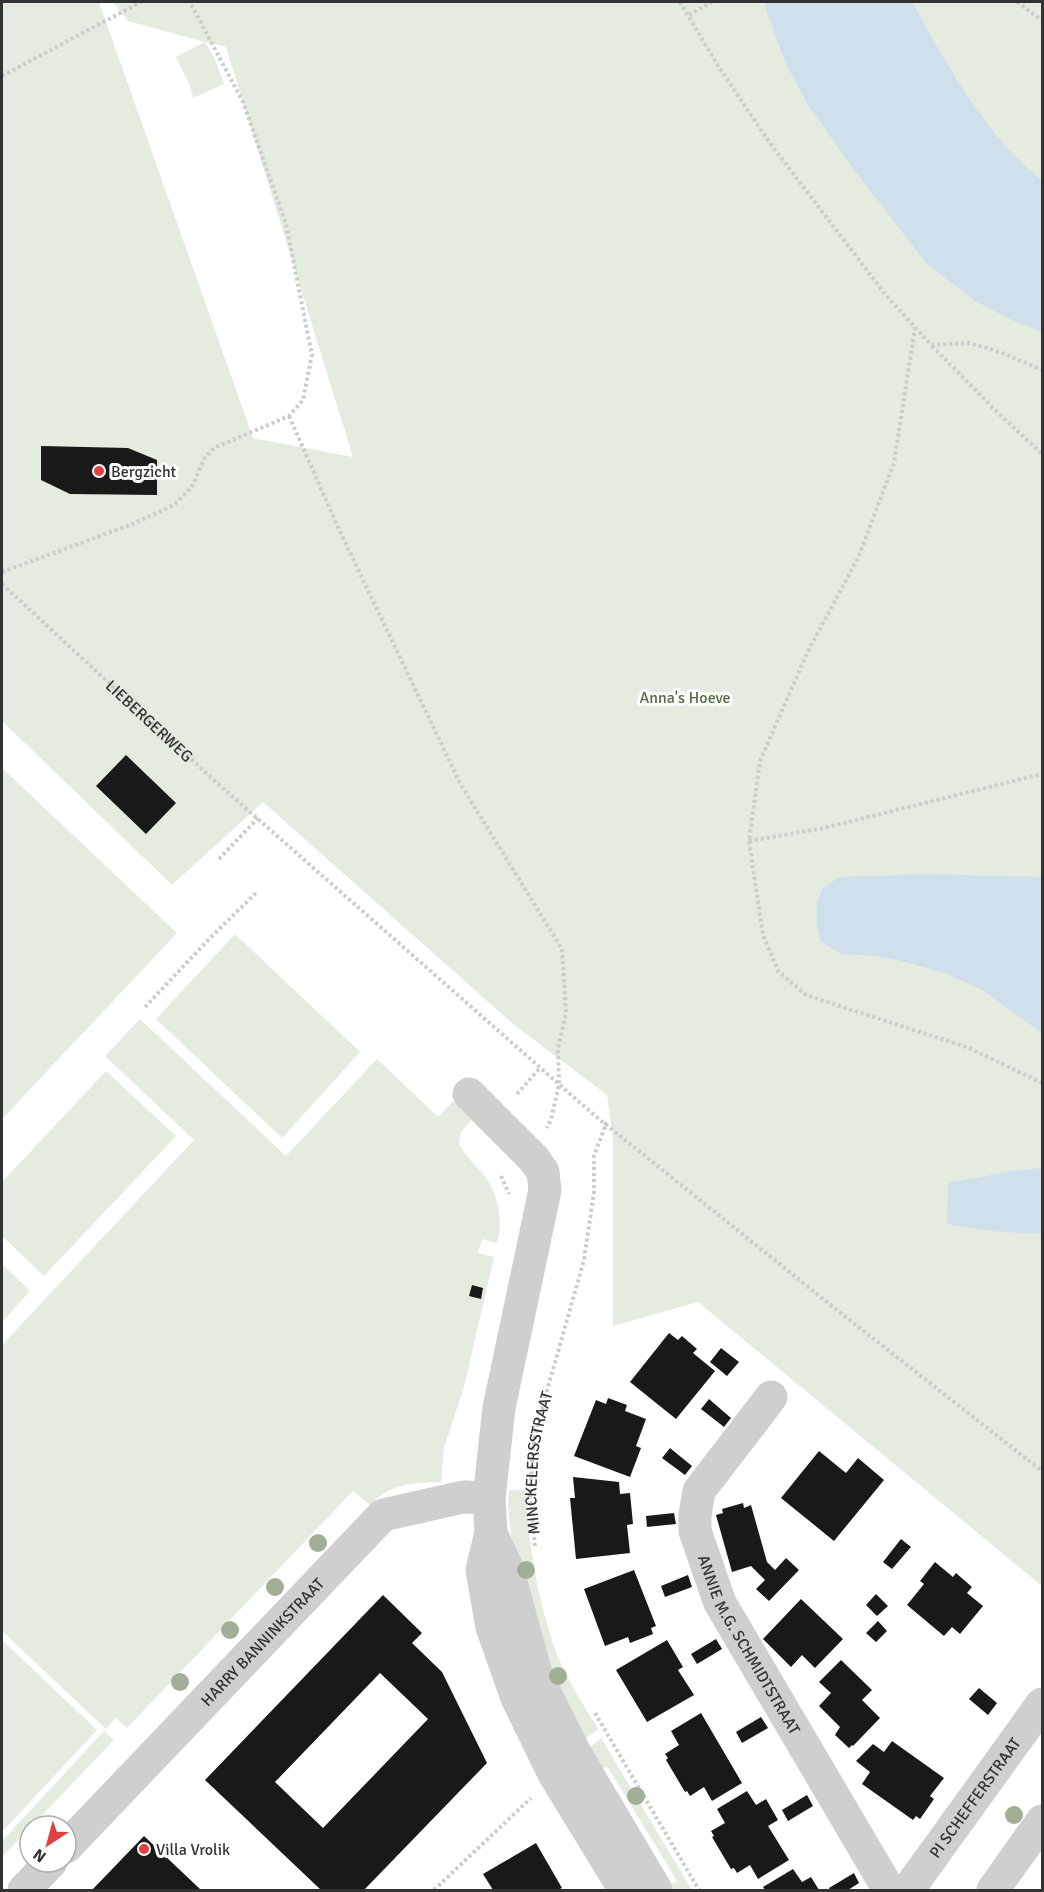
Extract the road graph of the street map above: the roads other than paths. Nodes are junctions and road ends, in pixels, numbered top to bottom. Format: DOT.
graph roads {
  1 [pos="469,1094"];
  2 [pos="771,1398"];
  3 [pos="489,1498"];
  4 [pos="491,1533"];
  5 [pos="1042,1704"];
  6 [pos="1042,1821"];
  7 [pos="78,1834"];
  8 [pos="39,1874"];
  9 [pos="24,1890"];
  10 [pos="625,1890"];
  11 [pos="656,1890"];
  12 [pos="889,1890"];
  13 [pos="908,1890"];
  14 [pos="993,1890"];
  1 -- 3 [label="street"];
  2 -- 12 [label="street, ANNIE M.G. SCHMIDTSTRAAT"];
  3 -- 4 [label="street"];
  3 -- 7 [label="street, HARRY BANNINKSTRAAT"];
  4 -- 10 [label="street"];
  4 -- 11 [label="street"];
  5 -- 13 [label="street, PI SCHEFFERSTRAAT"];
  6 -- 14 [label="street"];
  8 -- 9 [label="street"];
}
